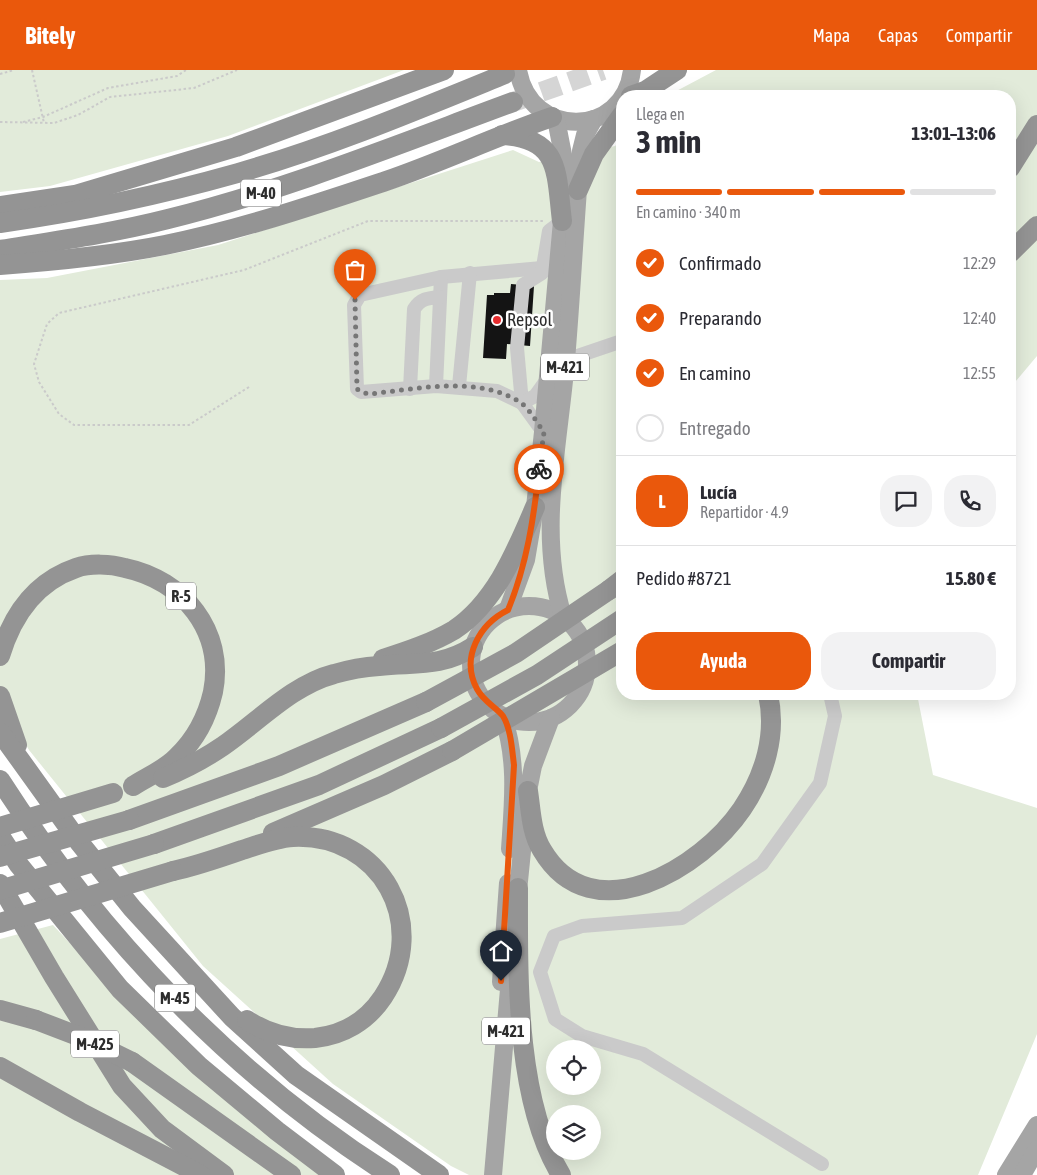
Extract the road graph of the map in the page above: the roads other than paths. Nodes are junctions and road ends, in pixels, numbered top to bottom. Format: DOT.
graph roads {
  1 [pos="444,70"];
  2 [pos="632,70"];
  3 [pos="676,70"];
  4 [pos="512,72"];
  5 [pos="630,90"];
  6 [pos="645,90"];
  7 [pos="513,102"];
  8 [pos="616,108"];
  9 [pos="554,118"];
  10 [pos="594,119"];
  11 [pos="616,121"];
  12 [pos="1037,125"];
  13 [pos="500,135"];
  14 [pos="1016,158"];
  15 [pos="578,190"];
  16 [pos="0,206"];
  17 [pos="562,221"];
  18 [pos="0,223"];
  19 [pos="1037,226"];
  20 [pos="1016,247"];
  21 [pos="0,250"];
  22 [pos="0,265"];
  23 [pos="542,268"];
  24 [pos="470,273"];
  25 [pos="441,277"];
  26 [pos="440,297"];
  27 [pos="616,343"];
  28 [pos="566,360"];
  29 [pos="548,378"];
  30 [pos="436,386"];
  31 [pos="458,386"];
  32 [pos="410,389"];
  33 [pos="522,403"];
  34 [pos="544,432"];
  35 [pos="535,507"];
  36 [pos="616,585"];
  37 [pos="508,610"];
  38 [pos="563,616"];
  39 [pos="616,623"];
  40 [pos="473,647"];
  41 [pos="616,655"];
  42 [pos="0,656"];
  43 [pos="333,674"];
  44 [pos="0,696"];
  45 [pos="769,700"];
  46 [pos="831,700"];
  47 [pos="503,716"];
  48 [pos="551,718"];
  49 [pos="0,732"];
  50 [pos="24,763"];
  51 [pos="0,780"];
  52 [pos="132,786"];
  53 [pos="528,791"];
  54 [pos="0,827"];
  55 [pos="0,836"];
  56 [pos="0,857"];
  57 [pos="173,871"];
  58 [pos="0,884"];
  59 [pos="518,888"];
  60 [pos="0,890"];
  61 [pos="0,923"];
  62 [pos="193,977"];
  63 [pos="0,1010"];
  64 [pos="0,1067"];
  65 [pos="1037,1125"];
  66 [pos="1037,1150"];
  67 [pos="822,1164"];
  68 [pos="490,1173"];
  69 [pos="200,1175"];
  70 [pos="224,1175"];
  71 [pos="291,1175"];
  72 [pos="336,1175"];
  73 [pos="390,1175"];
  74 [pos="439,1175"];
  75 [pos="561,1175"];
  76 [pos="1006,1175"];
  77 [pos="1022,1175"];
  1 -- 16 [label="highway"];
  2 -- 5 [label="main road"];
  3 -- 6 [label="highway"];
  4 -- 9 [label="main road"];
  4 -- 18 [label="highway, M-40"];
  7 -- 21 [label="highway, M-40"];
  8 -- 10 [label="main road"];
  9 -- 10 [label="main road"];
  9 -- 13 [label="highway"];
  9 -- 17 [label="main road, M-421"];
  10 -- 15 [label="main road, M-421"];
  11 -- 15 [label="highway"];
  12 -- 14 [label="highway"];
  13 -- 17 [label="highway"];
  13 -- 22 [label="highway"];
  15 -- 28 [label="main road, M-421"];
  17 -- 23 [label="lane"];
  17 -- 29 [label="main road, M-421"];
  19 -- 20 [label="highway"];
  23 -- 24 [label="lane"];
  23 -- 33 [label="lane"];
  24 -- 25 [label="lane"];
  24 -- 31 [label="lane"];
  25 -- 26 [label="lane"];
  25 -- 32 [label="lane"];
  26 -- 30 [label="lane"];
  26 -- 32 [label="lane"];
  27 -- 28 [label="lane"];
  28 -- 38 [label="main road, M-421"];
  29 -- 33 [label="lane"];
  29 -- 34 [label="main road, M-421"];
  30 -- 31 [label="lane"];
  30 -- 32 [label="lane"];
  31 -- 33 [label="lane"];
  33 -- 34 [label="lane"];
  34 -- 35 [label="main road, M-421"];
  35 -- 37 [label="main road, M-421"];
  35 -- 43 [label="highway, R-5"];
  36 -- 56 [label="highway, bridge"];
  37 -- 38 [label="main road, M-421"];
  37 -- 40 [label="main road, M-421"];
  38 -- 48 [label="main road, M-421"];
  39 -- 60 [label="highway, bridge"];
  40 -- 43 [label="highway, R-5"];
  40 -- 47 [label="main road, M-421"];
  41 -- 57 [label="highway, bridge"];
  42 -- 52 [label="highway, R-5"];
  43 -- 52 [label="highway, R-5"];
  44 -- 50 [label="highway"];
  45 -- 53 [label="highway"];
  46 -- 67 [label="lane"];
  47 -- 48 [label="main road, M-421"];
  47 -- 68 [label="main road, M-421"];
  48 -- 53 [label="main road, M-421"];
  49 -- 50 [label="highway, M-45"];
  50 -- 62 [label="highway, M-45"];
  51 -- 73 [label="highway, M-45"];
  52 -- 54 [label="highway, R-5, bridge"];
  53 -- 59 [label="main road, M-421"];
  55 -- 72 [label="highway, M-45"];
  57 -- 61 [label="highway, bridge"];
  57 -- 62 [label="highway"];
  58 -- 70 [label="highway, M-425"];
  59 -- 68 [label="main road, M-421"];
  59 -- 75 [label="highway"];
  62 -- 74 [label="highway, M-45"];
  63 -- 71 [label="highway, bridge"];
  64 -- 69 [label="highway"];
  65 -- 76 [label="main road"];
  66 -- 77 [label="main road"];
}
